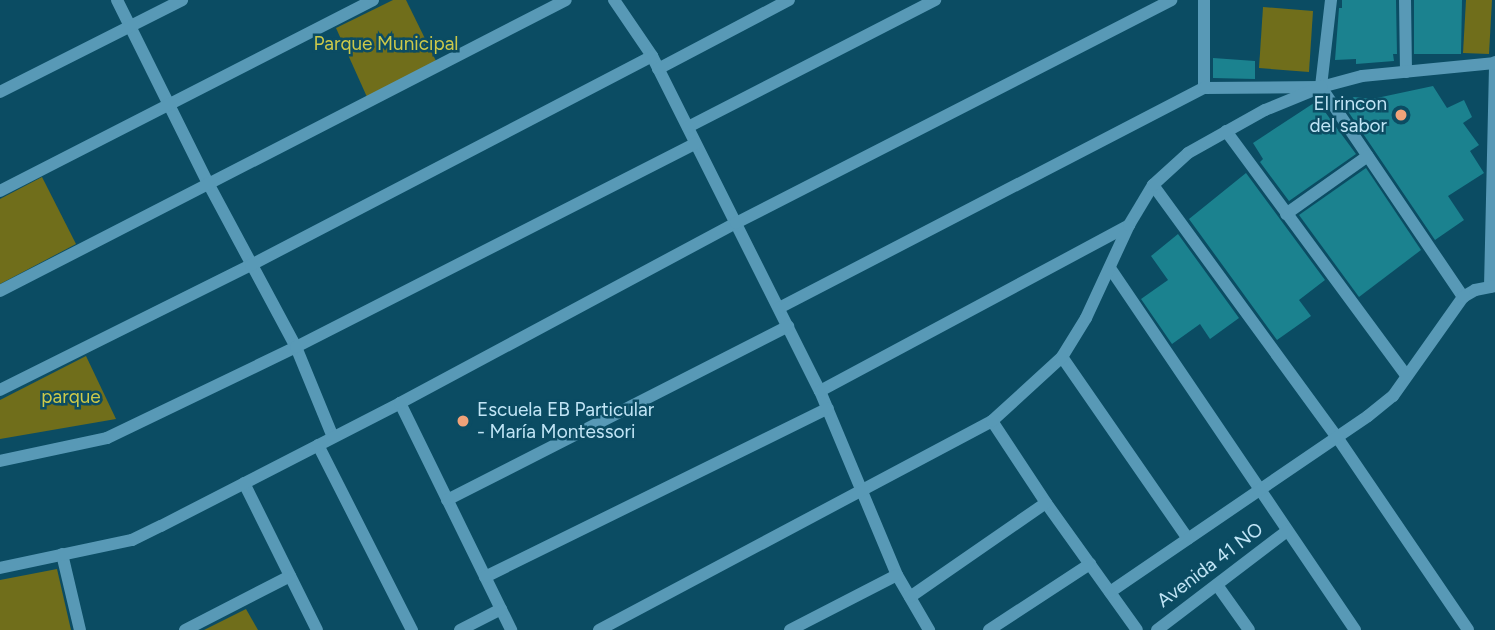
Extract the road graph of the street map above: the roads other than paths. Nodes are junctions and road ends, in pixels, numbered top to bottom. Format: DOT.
graph roads {
  1 [pos="117,0"];
  2 [pos="182,0"];
  3 [pos="373,0"];
  4 [pos="566,0"];
  5 [pos="614,0"];
  6 [pos="789,0"];
  7 [pos="935,0"];
  8 [pos="1171,0"];
  9 [pos="1204,0"];
  10 [pos="1405,0"];
  11 [pos="1327,1"];
  12 [pos="132,26"];
  13 [pos="652,56"];
  14 [pos="1495,63"];
  15 [pos="659,69"];
  16 [pos="1406,72"];
  17 [pos="1321,87"];
  18 [pos="1205,88"];
  19 [pos="0,92"];
  20 [pos="171,103"];
  21 [pos="688,127"];
  22 [pos="1226,131"];
  23 [pos="695,144"];
  24 [pos="1368,156"];
  25 [pos="208,183"];
  26 [pos="1153,185"];
  27 [pos="0,191"];
  28 [pos="1286,214"];
  29 [pos="736,223"];
  30 [pos="1129,225"];
  31 [pos="251,265"];
  32 [pos="1110,268"];
  33 [pos="1493,286"];
  34 [pos="0,291"];
  35 [pos="1463,297"];
  36 [pos="779,308"];
  37 [pos="788,326"];
  38 [pos="296,347"];
  39 [pos="1062,358"];
  40 [pos="1406,375"];
  41 [pos="0,390"];
  42 [pos="820,391"];
  43 [pos="400,403"];
  44 [pos="828,408"];
  45 [pos="992,421"];
  46 [pos="333,437"];
  47 [pos="1337,437"];
  48 [pos="318,445"];
  49 [pos="0,461"];
  50 [pos="244,483"];
  51 [pos="1259,490"];
  52 [pos="860,491"];
  53 [pos="447,500"];
  54 [pos="1046,503"];
  55 [pos="1287,531"];
  56 [pos="1188,539"];
  57 [pos="62,554"];
  58 [pos="1090,564"];
  59 [pos="0,568"];
  60 [pos="897,575"];
  61 [pos="290,576"];
  62 [pos="485,577"];
  63 [pos="1217,585"];
  64 [pos="1110,592"];
  65 [pos="910,597"];
  66 [pos="501,609"];
  67 [pos="1461,628"];
  68 [pos="80,630"];
  69 [pos="185,630"];
  70 [pos="317,630"];
  71 [pos="412,630"];
  72 [pos="460,630"];
  73 [pos="511,630"];
  74 [pos="599,630"];
  75 [pos="790,630"];
  76 [pos="929,630"];
  77 [pos="989,630"];
  78 [pos="1137,630"];
  79 [pos="1157,630"];
  80 [pos="1249,630"];
  81 [pos="1355,630"];
  1 -- 12 [label="street"];
  2 -- 12 [label="street"];
  3 -- 20 [label="street"];
  4 -- 25 [label="street"];
  5 -- 13 [label="street"];
  6 -- 15 [label="street"];
  7 -- 21 [label="street"];
  8 -- 29 [label="street"];
  9 -- 18 [label="street"];
  10 -- 16 [label="street"];
  11 -- 17 [label="street"];
  12 -- 19 [label="street"];
  12 -- 20 [label="street"];
  13 -- 15 [label="street"];
  13 -- 31 [label="street"];
  14 -- 16 [label="street"];
  14 -- 33 [label="street"];
  15 -- 21 [label="street"];
  16 -- 17 [label="street"];
  17 -- 18 [label="street"];
  17 -- 22 [label="street"];
  17 -- 24 [label="street"];
  18 -- 36 [label="street"];
  20 -- 25 [label="street"];
  20 -- 27 [label="street"];
  21 -- 23 [label="street"];
  22 -- 26 [label="street"];
  22 -- 28 [label="street"];
  23 -- 29 [label="street"];
  23 -- 38 [label="street"];
  24 -- 28 [label="street"];
  24 -- 35 [label="street"];
  25 -- 31 [label="street"];
  25 -- 34 [label="street"];
  26 -- 30 [label="street"];
  26 -- 47 [label="street"];
  28 -- 40 [label="street"];
  29 -- 36 [label="street"];
  29 -- 43 [label="street"];
  30 -- 32 [label="street"];
  30 -- 42 [label="street"];
  31 -- 38 [label="street"];
  31 -- 41 [label="street"];
  32 -- 39 [label="street"];
  32 -- 51 [label="street"];
  33 -- 35 [label="street"];
  35 -- 40 [label="street"];
  36 -- 37 [label="street"];
  37 -- 42 [label="street"];
  37 -- 53 [label="street"];
  38 -- 46 [label="street"];
  38 -- 49 [label="street"];
  39 -- 45 [label="street"];
  39 -- 56 [label="street"];
  40 -- 47 [label="street"];
  42 -- 44 [label="street"];
  43 -- 46 [label="street"];
  43 -- 53 [label="street"];
  44 -- 52 [label="street"];
  44 -- 62 [label="street"];
  45 -- 52 [label="street"];
  45 -- 54 [label="street"];
  46 -- 48 [label="street"];
  47 -- 51 [label="street"];
  47 -- 67 [label="street"];
  48 -- 50 [label="street"];
  48 -- 71 [label="street"];
  50 -- 57 [label="street"];
  50 -- 61 [label="street"];
  51 -- 55 [label="street"];
  51 -- 56 [label="street"];
  52 -- 60 [label="street"];
  52 -- 74 [label="street"];
  53 -- 62 [label="street"];
  54 -- 58 [label="street"];
  54 -- 65 [label="street"];
  55 -- 63 [label="street, Avenida 41 NO"];
  55 -- 81 [label="street"];
  56 -- 64 [label="street"];
  57 -- 59 [label="street"];
  57 -- 68 [label="street"];
  58 -- 64 [label="street"];
  58 -- 77 [label="street"];
  60 -- 65 [label="street"];
  60 -- 75 [label="street"];
  61 -- 69 [label="street"];
  61 -- 70 [label="street"];
  62 -- 66 [label="street"];
  63 -- 79 [label="street, Avenida 41 NO"];
  63 -- 80 [label="street"];
  64 -- 78 [label="street"];
  65 -- 76 [label="street"];
  66 -- 72 [label="street"];
  66 -- 73 [label="street"];
}
